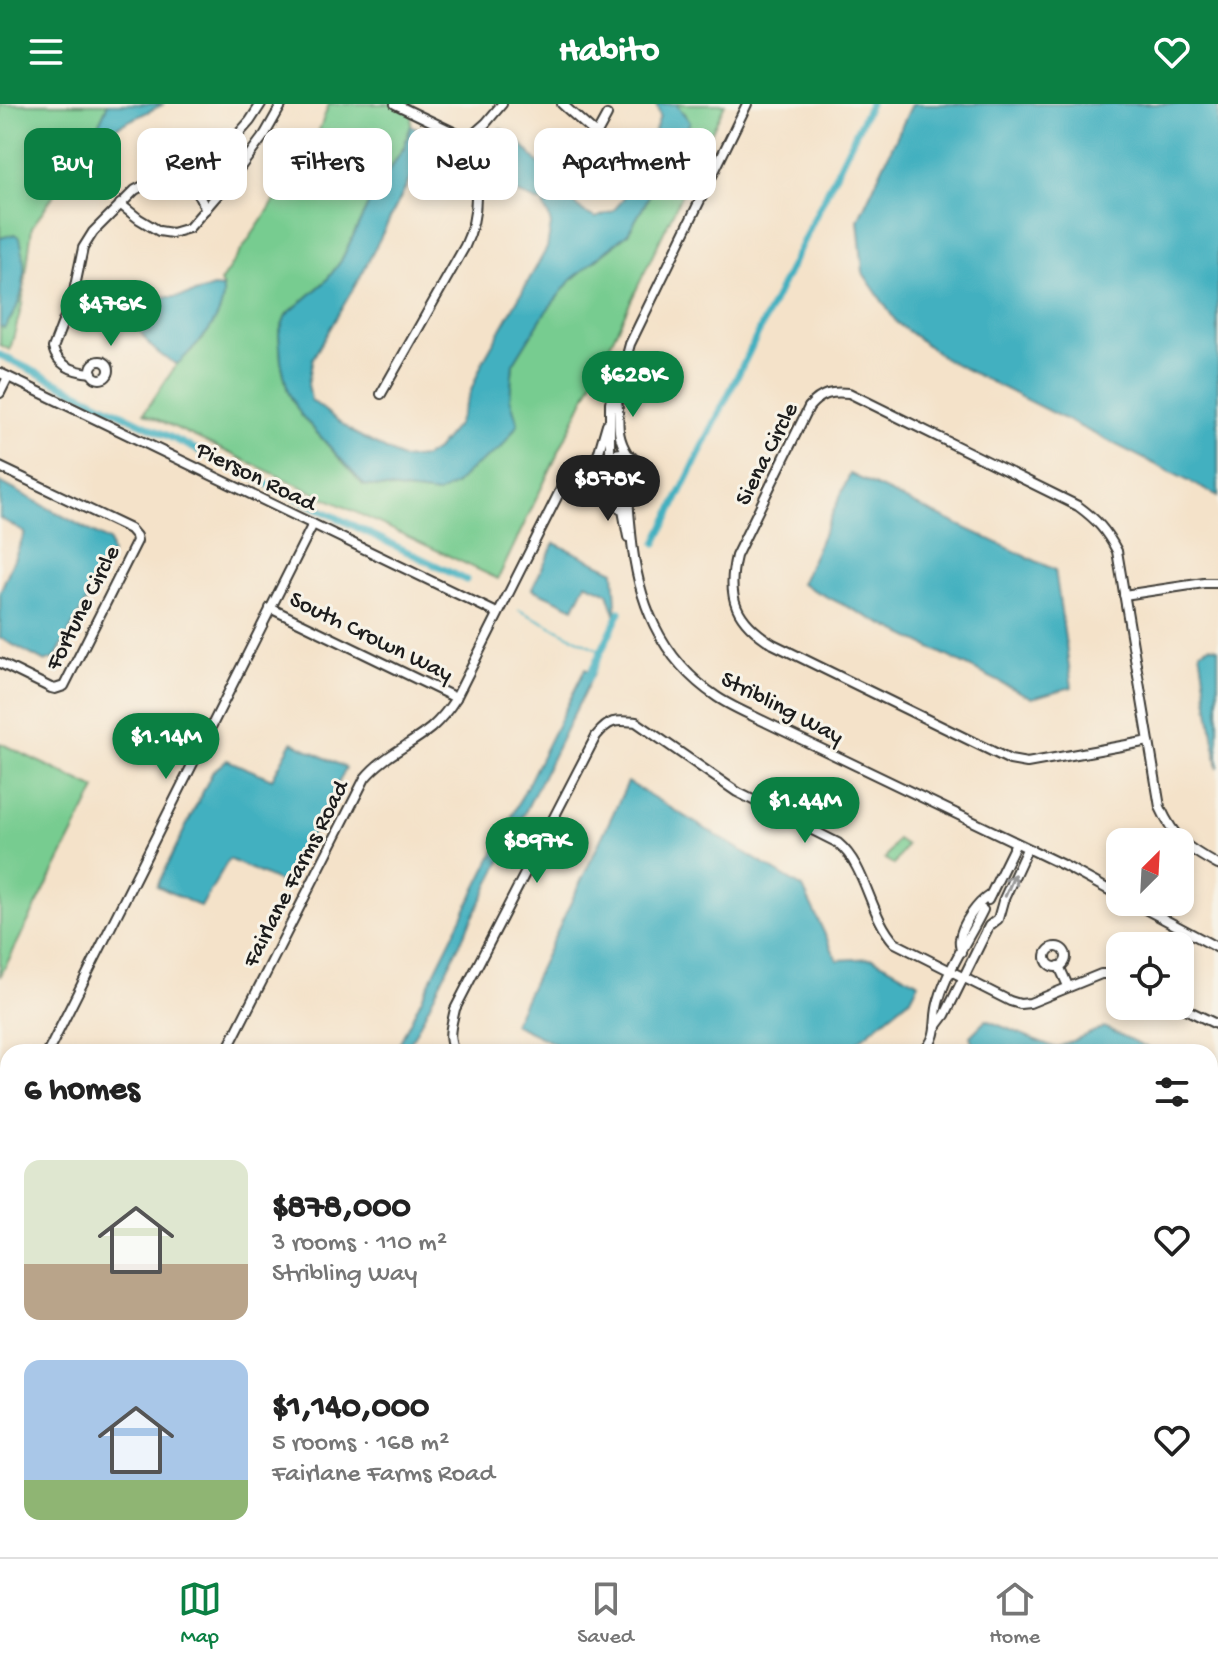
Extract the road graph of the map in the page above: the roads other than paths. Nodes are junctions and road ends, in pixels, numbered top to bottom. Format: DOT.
graph roads {
  1 [pos="259,104"];
  2 [pos="282,104"];
  3 [pos="395,104"];
  4 [pos="502,104"];
  5 [pos="562,104"];
  6 [pos="747,104"];
  7 [pos="607,115"];
  8 [pos="252,118"];
  9 [pos="245,128"];
  10 [pos="268,128"];
  11 [pos="445,128"];
  12 [pos="479,128"];
  13 [pos="589,128"];
  14 [pos="600,128"];
  15 [pos="263,132"];
  16 [pos="263,137"];
  17 [pos="137,190"];
  18 [pos="201,200"];
  19 [pos="477,200"];
  20 [pos="120,204"];
  21 [pos="206,209"];
  22 [pos="92,373"];
  23 [pos="4,375"];
  24 [pos="0,393"];
  25 [pos="381,394"];
  26 [pos="616,396"];
  27 [pos="610,407"];
  28 [pos="627,453"];
  29 [pos="607,461"];
  30 [pos="0,467"];
  31 [pos="579,476"];
  32 [pos="610,482"];
  33 [pos="632,484"];
  34 [pos="623,515"];
  35 [pos="313,524"];
  36 [pos="632,545"];
  37 [pos="1218,583"];
  38 [pos="1124,595"];
  39 [pos="270,608"];
  40 [pos="497,613"];
  41 [pos="0,663"];
  42 [pos="456,698"];
  43 [pos="1149,741"];
  44 [pos="1016,843"];
  45 [pos="1027,849"];
  46 [pos="1218,865"];
  47 [pos="1106,888"];
  48 [pos="982,908"];
  49 [pos="1158,916"];
  50 [pos="992,924"];
  51 [pos="1218,948"];
  52 [pos="1059,966"];
  53 [pos="951,972"];
  54 [pos="1106,974"];
  55 [pos="962,977"];
  56 [pos="1068,986"];
  57 [pos="1194,1013"];
  58 [pos="1218,1025"];
  59 [pos="936,1027"];
  60 [pos="52,1044"];
  61 [pos="230,1044"];
  62 [pos="452,1044"];
  63 [pos="932,1044"];
  1 -- 8 [label="street"];
  2 -- 10 [label="street"];
  3 -- 11 [label="street"];
  4 -- 12 [label="street"];
  5 -- 13 [label="street"];
  6 -- 26 [label="street"];
  7 -- 14 [label="street"];
  8 -- 9 [label="street"];
  8 -- 15 [label="street"];
  16 -- 21 [label="street"];
  17 -- 20 [label="street"];
  18 -- 21 [label="street"];
  19 -- 25 [label="street"];
  20 -- 21 [label="street"];
  20 -- 22 [label="street"];
  23 -- 24 [label="street"];
  23 -- 35 [label="street, Pierson Road"];
  26 -- 27 [label="street"];
  26 -- 28 [label="street"];
  27 -- 29 [label="street"];
  27 -- 31 [label="street"];
  28 -- 29 [label="street"];
  28 -- 33 [label="street"];
  29 -- 31 [label="street, Fairlane Farms Road"];
  29 -- 32 [label="street"];
  30 -- 41 [label="street, Fortune Circle"];
  31 -- 32 [label="street, Fairlane Farms Road"];
  31 -- 34 [label="street"];
  31 -- 40 [label="street, Fairlane Farms Road"];
  32 -- 33 [label="street"];
  32 -- 34 [label="street, Stribling Way"];
  33 -- 36 [label="street, Stribling Way"];
  34 -- 36 [label="street, Stribling Way"];
  35 -- 39 [label="street"];
  35 -- 40 [label="street, Pierson Road"];
  36 -- 44 [label="street, Stribling Way"];
  37 -- 38 [label="street"];
  38 -- 43 [label="street, Siena Circle"];
  38 -- 43 [label="street, Siena Circle"];
  39 -- 42 [label="street, South Crown Way"];
  39 -- 60 [label="street"];
  40 -- 42 [label="street, Fairlane Farms Road"];
  42 -- 61 [label="street, Fairlane Farms Road"];
  43 -- 46 [label="street, Siena Circle"];
  44 -- 45 [label="street, Stribling Way"];
  44 -- 48 [label="street"];
  45 -- 47 [label="street, Stribling Way"];
  50 -- 45 [label="street, one-way"];
  48 -- 50 [label="street"];
  48 -- 53 [label="street"];
  49 -- 51 [label="street"];
  50 -- 55 [label="street"];
  52 -- 56 [label="street"];
  53 -- 55 [label="street"];
  53 -- 59 [label="street"];
  53 -- 62 [label="street"];
  54 -- 56 [label="street"];
  55 -- 56 [label="street"];
  55 -- 59 [label="street"];
  57 -- 58 [label="street"];
  59 -- 63 [label="street"];
}
